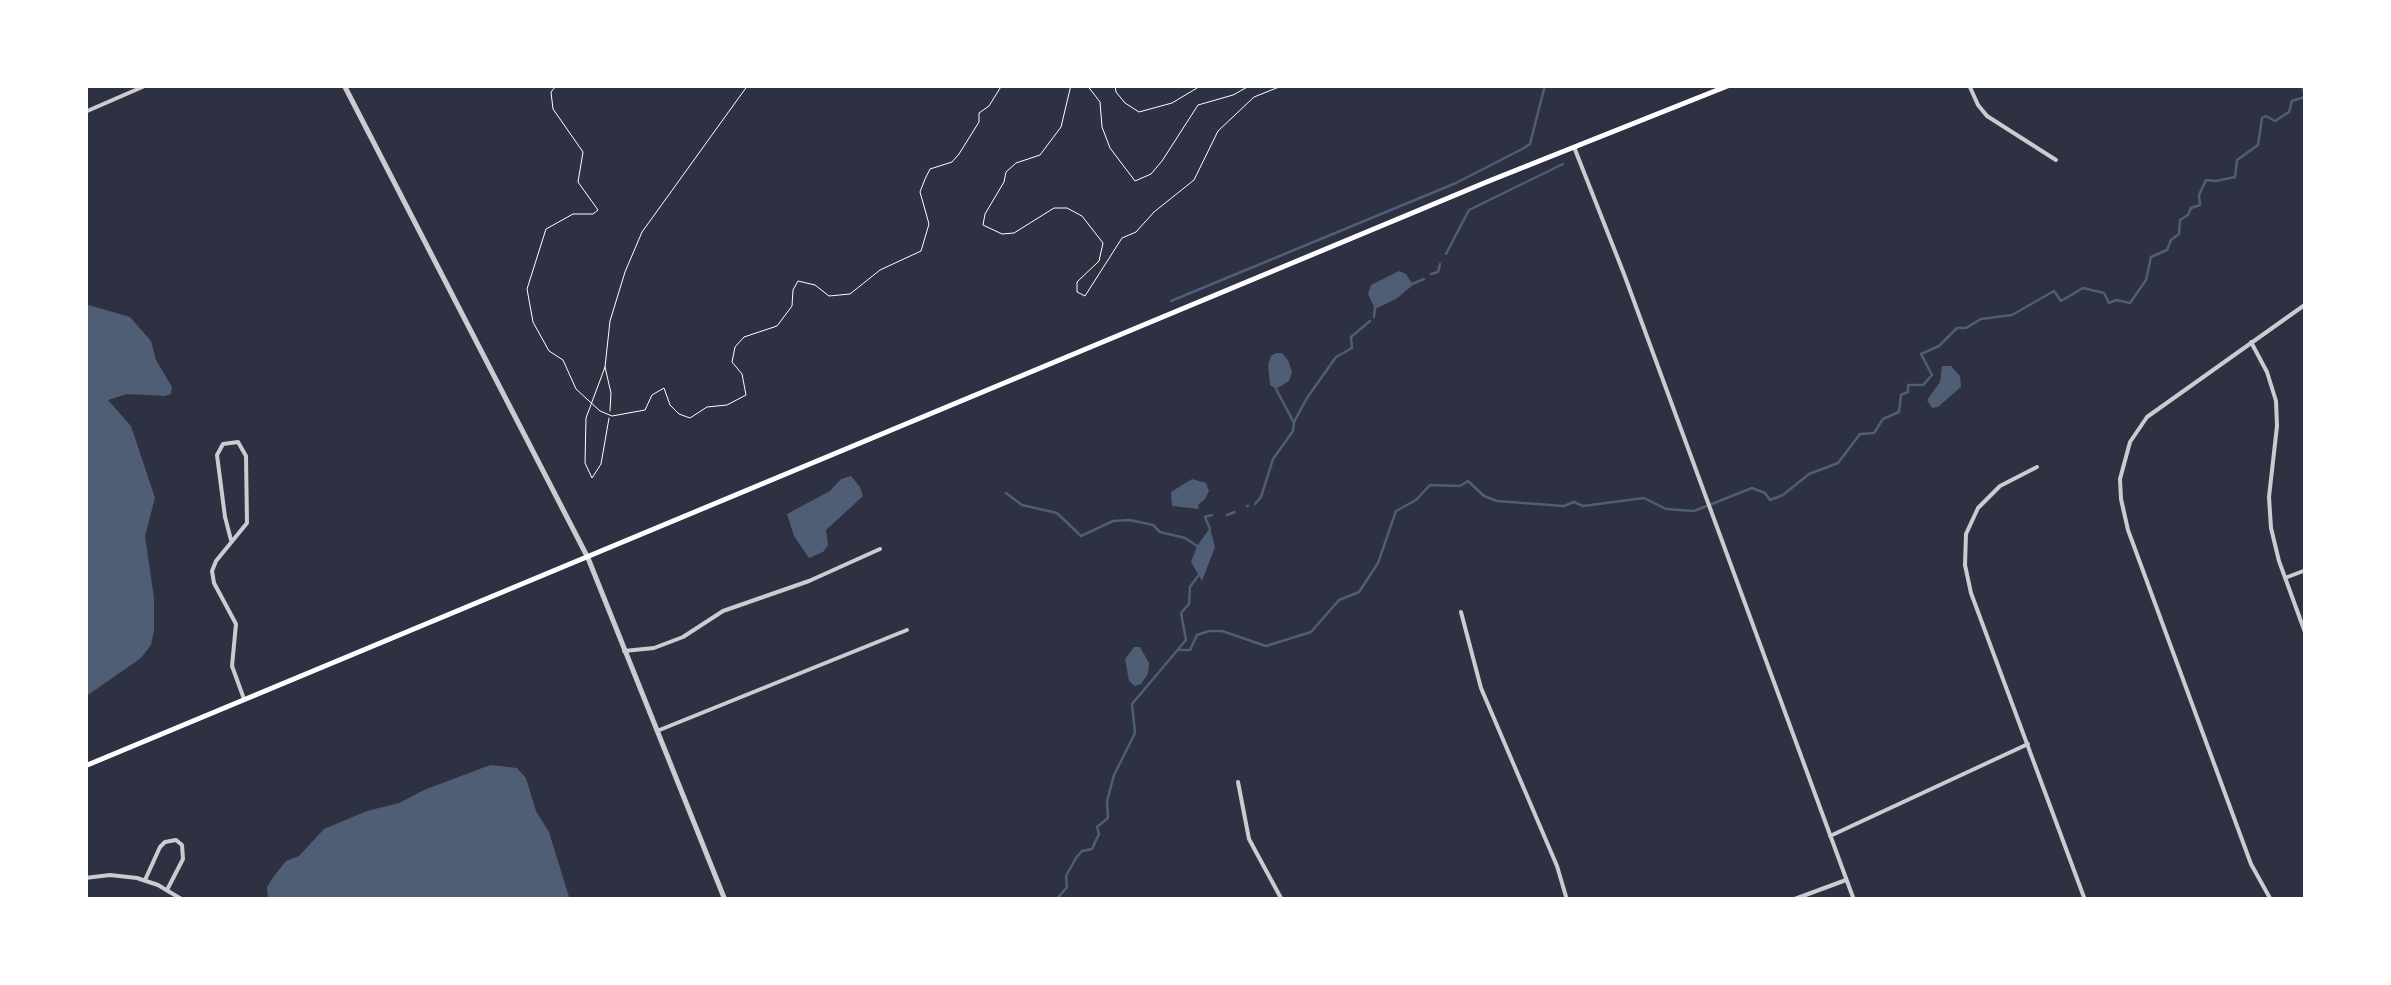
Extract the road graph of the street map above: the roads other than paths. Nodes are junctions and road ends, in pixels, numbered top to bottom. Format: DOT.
graph roads {
  1 [pos="147,85"];
  2 [pos="344,85"];
  3 [pos="1730,85"];
  4 [pos="1968,85"];
  5 [pos="85,112"];
  6 [pos="1574,147"];
  7 [pos="2056,160"];
  8 [pos="2306,304"];
  9 [pos="2251,342"];
  10 [pos="2037,468"];
  11 [pos="231,540"];
  12 [pos="880,549"];
  13 [pos="588,558"];
  14 [pos="2306,570"];
  15 [pos="2285,578"];
  16 [pos="1460,612"];
  17 [pos="907,630"];
  18 [pos="2306,635"];
  19 [pos="624,651"];
  20 [pos="244,700"];
  21 [pos="657,731"];
  22 [pos="2028,744"];
  23 [pos="85,766"];
  24 [pos="1238,782"];
  25 [pos="1830,836"];
  26 [pos="85,878"];
  27 [pos="144,880"];
  28 [pos="1846,880"];
  29 [pos="167,890"];
  30 [pos="183,900"];
  31 [pos="725,900"];
  32 [pos="1282,900"];
  33 [pos="1566,900"];
  34 [pos="1792,900"];
  35 [pos="1854,900"];
  36 [pos="2085,900"];
  37 [pos="2271,900"];
  1 -- 5 [label="street"];
  2 -- 13 [label="street"];
  3 -- 6 [label="main road"];
  4 -- 7 [label="street"];
  6 -- 13 [label="main road"];
  6 -- 25 [label="street"];
  8 -- 9 [label="street"];
  9 -- 15 [label="street"];
  9 -- 37 [label="street"];
  10 -- 22 [label="street"];
  11 -- 11 [label="street"];
  11 -- 20 [label="street"];
  12 -- 19 [label="street"];
  13 -- 19 [label="street"];
  13 -- 20 [label="main road"];
  14 -- 15 [label="street"];
  15 -- 18 [label="street"];
  16 -- 33 [label="street"];
  17 -- 21 [label="street"];
  19 -- 21 [label="street"];
  20 -- 23 [label="main road"];
  21 -- 31 [label="street"];
  22 -- 25 [label="street"];
  22 -- 36 [label="street"];
  24 -- 32 [label="street"];
  25 -- 28 [label="street"];
  26 -- 27 [label="street"];
  27 -- 29 [label="street"];
  27 -- 29 [label="street"];
  28 -- 34 [label="street"];
  28 -- 35 [label="street"];
  29 -- 30 [label="street"];
}
